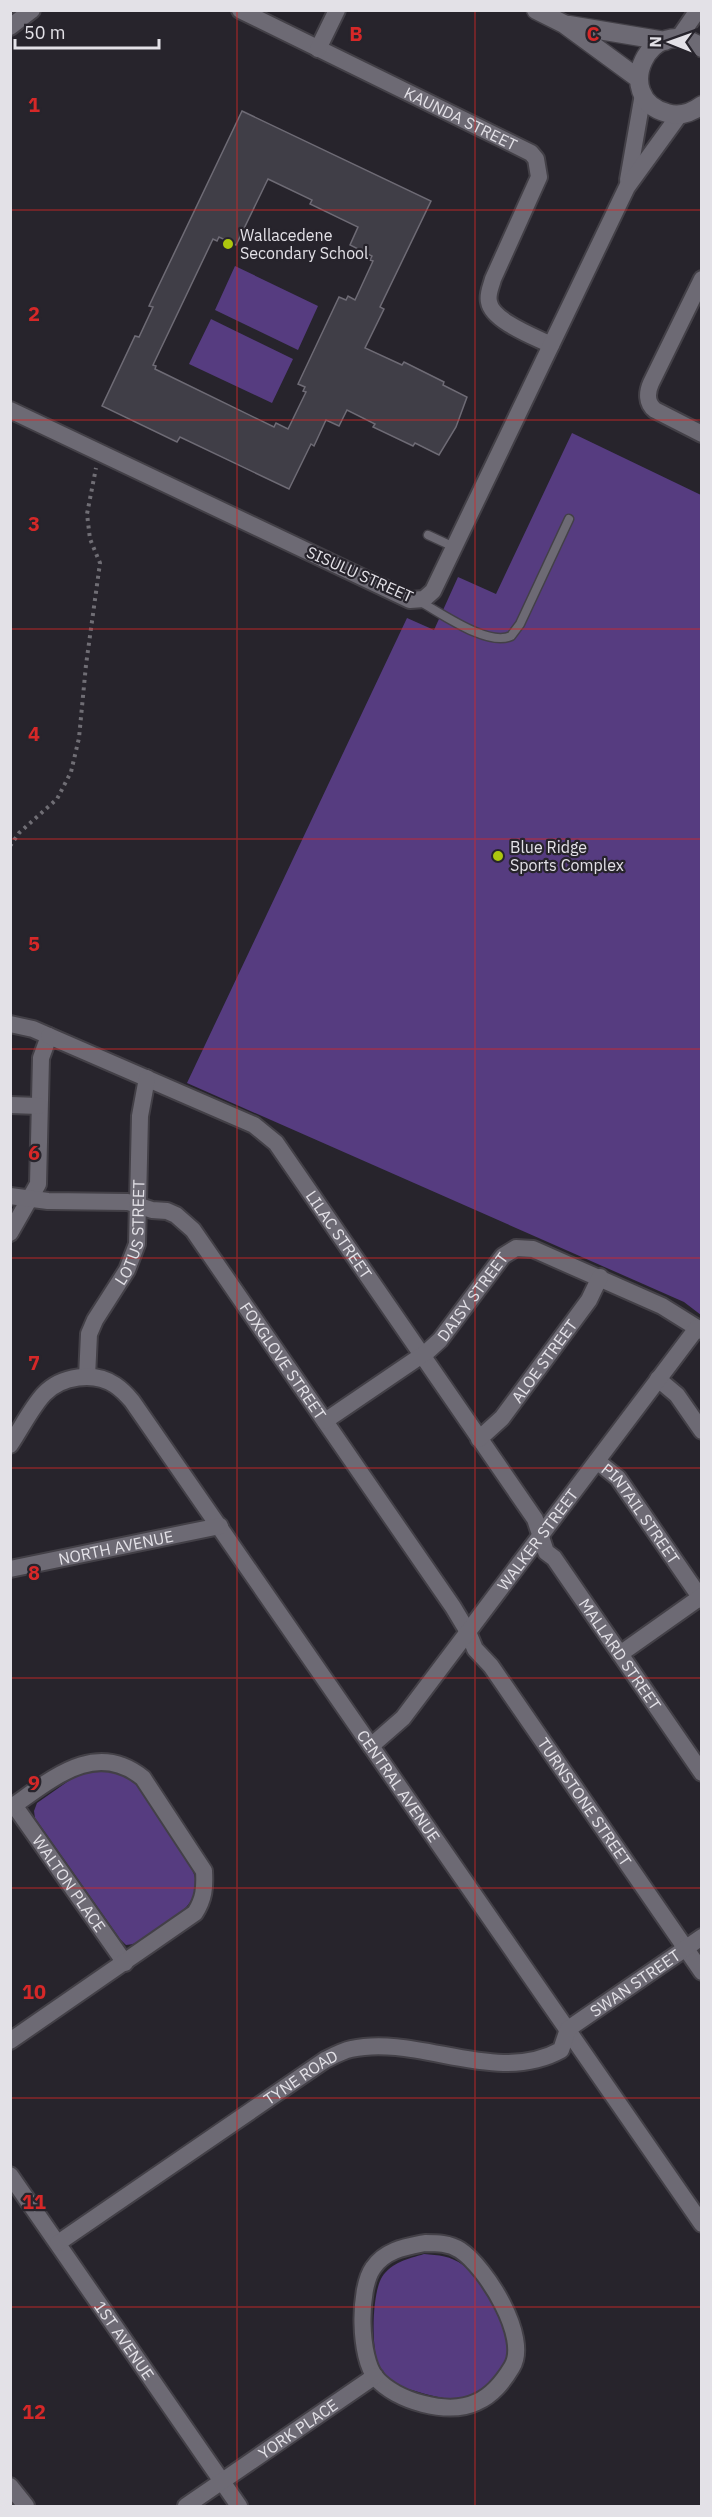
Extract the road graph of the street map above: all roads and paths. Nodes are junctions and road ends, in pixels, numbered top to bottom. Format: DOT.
graph roads {
  1 [pos="32,10"];
  2 [pos="240,10"];
  3 [pos="337,10"];
  4 [pos="536,10"];
  5 [pos="698,10"];
  6 [pos="564,24"];
  7 [pos="10,27"];
  8 [pos="671,40"];
  9 [pos="702,48"];
  10 [pos="318,49"];
  11 [pos="641,86"];
  12 [pos="701,106"];
  13 [pos="680,114"];
  14 [pos="627,187"];
  15 [pos="702,279"];
  16 [pos="551,345"];
  17 [pos="10,410"];
  18 [pos="702,434"];
  19 [pos="102,453"];
  20 [pos="569,519"];
  21 [pos="428,535"];
  22 [pos="454,547"];
  23 [pos="418,601"];
  24 [pos="10,846"];
  25 [pos="10,1024"];
  26 [pos="49,1036"];
  27 [pos="147,1078"];
  28 [pos="10,1106"];
  29 [pos="39,1106"];
  30 [pos="10,1196"];
  31 [pos="31,1197"];
  32 [pos="139,1206"];
  33 [pos="10,1233"];
  34 [pos="600,1277"];
  35 [pos="699,1329"];
  36 [pos="422,1355"];
  37 [pos="82,1377"];
  38 [pos="658,1379"];
  39 [pos="325,1421"];
  40 [pos="702,1431"];
  41 [pos="479,1439"];
  42 [pos="10,1445"];
  43 [pos="597,1461"];
  44 [pos="220,1526"];
  45 [pos="541,1536"];
  46 [pos="10,1569"];
  47 [pos="701,1598"];
  48 [pos="468,1632"];
  49 [pos="620,1654"];
  50 [pos="371,1746"];
  51 [pos="702,1773"];
  52 [pos="12,1807"];
  53 [pos="702,1937"];
  54 [pos="685,1948"];
  55 [pos="125,1962"];
  56 [pos="702,1972"];
  57 [pos="568,2029"];
  58 [pos="10,2041"];
  59 [pos="10,2175"];
  60 [pos="702,2224"];
  61 [pos="58,2242"];
  62 [pos="375,2376"];
  63 [pos="221,2481"];
  64 [pos="10,2486"];
  65 [pos="26,2506"];
  66 [pos="186,2506"];
  67 [pos="239,2506"];
  1 -- 7 [label="street"];
  2 -- 10 [label="street, KAUNDA STREET"];
  3 -- 10 [label="street"];
  4 -- 6 [label="street"];
  5 -- 8 [label="street"];
  6 -- 8 [label="street"];
  6 -- 11 [label="street"];
  8 -- 9 [label="street"];
  8 -- 11 [label="street"];
  10 -- 16 [label="street, KAUNDA STREET"];
  11 -- 13 [label="street"];
  11 -- 14 [label="street, SISULU STREET"];
  12 -- 13 [label="street"];
  13 -- 14 [label="street, SISULU STREET"];
  14 -- 16 [label="street, SISULU STREET"];
  15 -- 18 [label="street"];
  16 -- 22 [label="street, SISULU STREET"];
  17 -- 19 [label="street, SISULU STREET"];
  19 -- 23 [label="street, SISULU STREET"];
  19 -- 24 [label="path"];
  20 -- 23 [label="lane"];
  21 -- 22 [label="lane"];
  22 -- 23 [label="street, SISULU STREET"];
  25 -- 26 [label="street, LILAC STREET"];
  26 -- 27 [label="street, LILAC STREET"];
  26 -- 29 [label="street"];
  27 -- 32 [label="street, LOTUS STREET"];
  27 -- 36 [label="street, LILAC STREET"];
  28 -- 29 [label="street"];
  29 -- 31 [label="street"];
  30 -- 31 [label="street, FOXGLOVE STREET"];
  31 -- 32 [label="street, FOXGLOVE STREET"];
  31 -- 33 [label="street"];
  32 -- 37 [label="street, LOTUS STREET"];
  32 -- 39 [label="street, FOXGLOVE STREET"];
  34 -- 35 [label="street, DAISY STREET"];
  34 -- 36 [label="street, DAISY STREET"];
  34 -- 41 [label="street, ALOE STREET"];
  35 -- 38 [label="street, WALKER STREET"];
  36 -- 39 [label="street, DAISY STREET"];
  36 -- 41 [label="street, LILAC STREET"];
  37 -- 42 [label="street"];
  37 -- 44 [label="street, CENTRAL AVENUE"];
  38 -- 40 [label="street"];
  38 -- 43 [label="street, WALKER STREET"];
  39 -- 48 [label="street, FOXGLOVE STREET"];
  41 -- 45 [label="street, LILAC STREET"];
  43 -- 45 [label="street, WALKER STREET"];
  43 -- 47 [label="street, PINTAIL STREET"];
  44 -- 46 [label="street, NORTH AVENUE"];
  44 -- 50 [label="street, CENTRAL AVENUE"];
  45 -- 48 [label="street, WALKER STREET"];
  45 -- 49 [label="street, MALLARD STREET"];
  47 -- 49 [label="street"];
  48 -- 50 [label="street, WALKER STREET"];
  48 -- 54 [label="street, TURNSTONE STREET"];
  49 -- 51 [label="street, MALLARD STREET"];
  50 -- 57 [label="street, CENTRAL AVENUE"];
  52 -- 55 [label="street, WALTON PLACE"];
  52 -- 55 [label="street, WALTON PLACE"];
  53 -- 54 [label="street, SWAN STREET"];
  54 -- 56 [label="street, TURNSTONE STREET"];
  54 -- 57 [label="street, SWAN STREET"];
  55 -- 58 [label="street, WALTON PLACE"];
  57 -- 60 [label="street, CENTRAL AVENUE"];
  57 -- 61 [label="street, TYNE ROAD"];
  59 -- 61 [label="street, 1ST AVENUE"];
  61 -- 63 [label="street, 1ST AVENUE"];
  62 -- 62 [label="street"];
  62 -- 63 [label="street, YORK PLACE"];
  63 -- 66 [label="street, YORK PLACE"];
  63 -- 67 [label="street, 1ST AVENUE"];
  64 -- 65 [label="street"];
}
